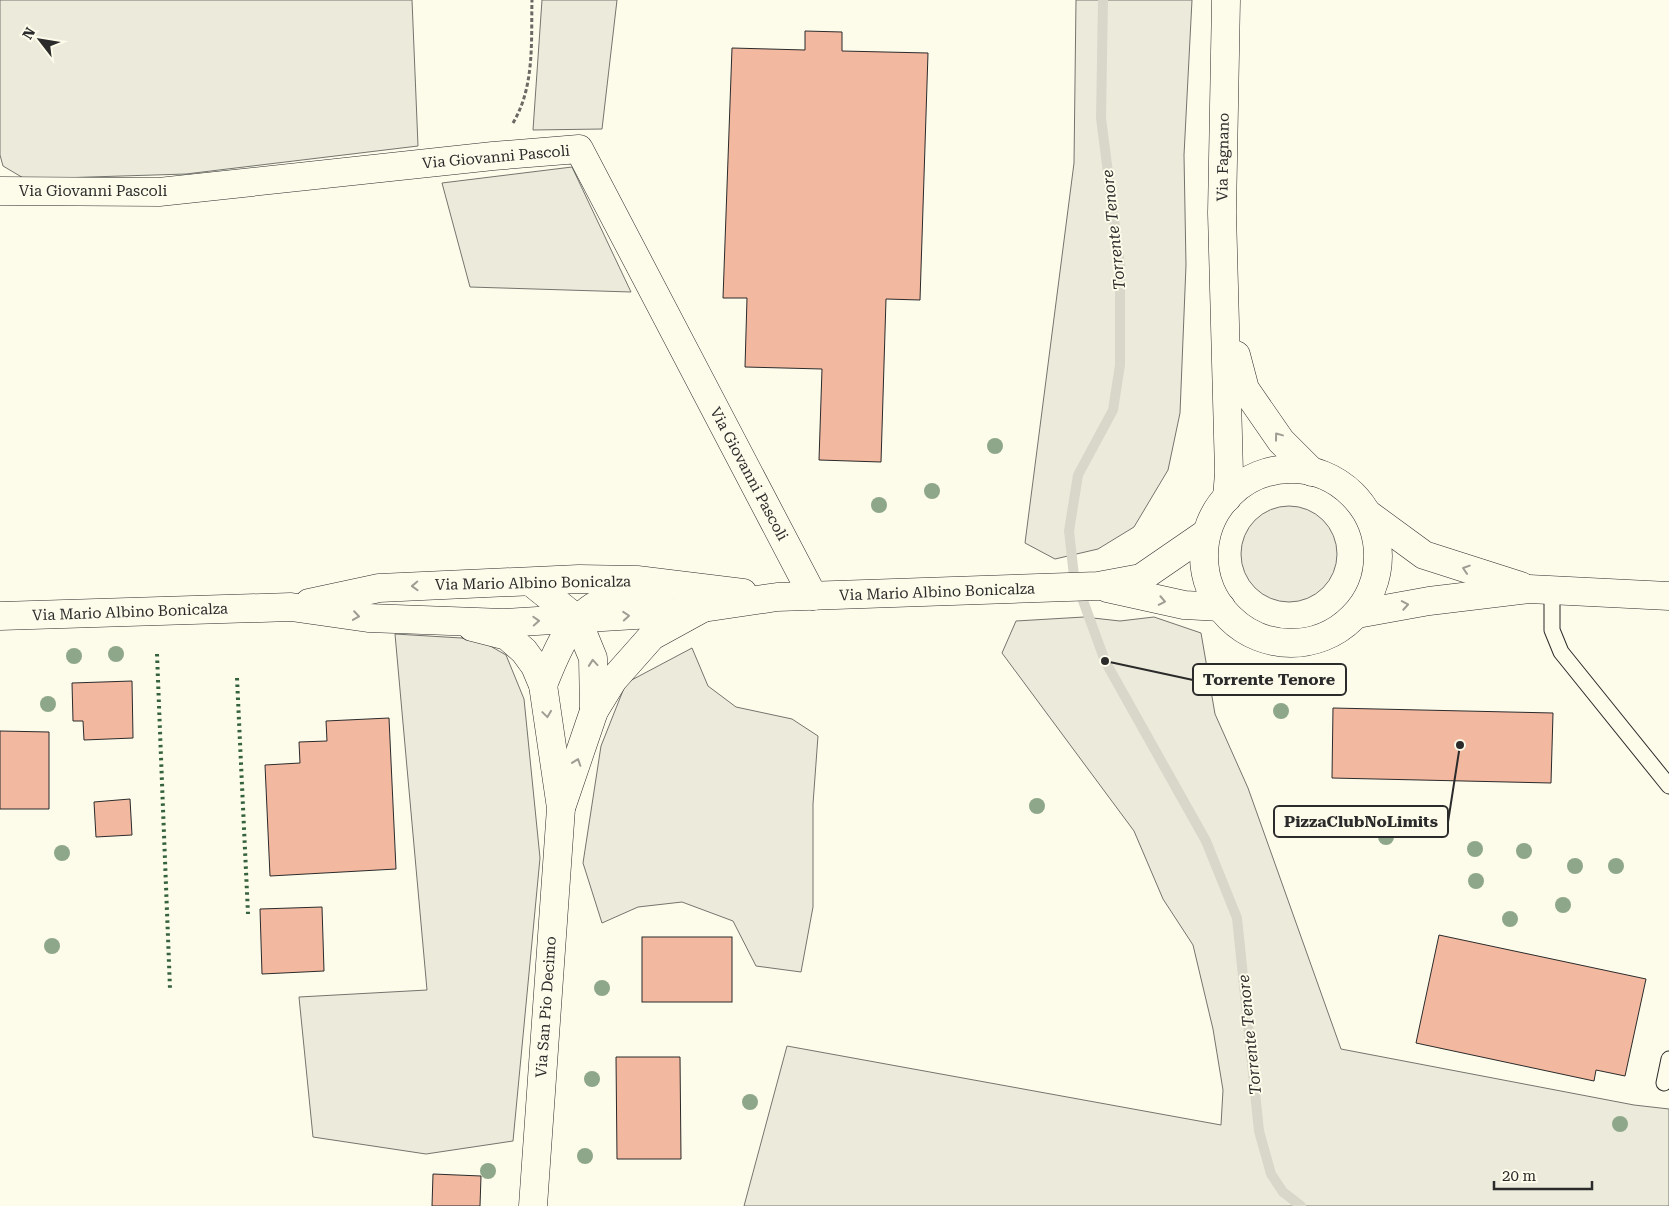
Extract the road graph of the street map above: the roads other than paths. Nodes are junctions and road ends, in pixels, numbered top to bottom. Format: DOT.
graph roads {
  1 [pos="1226,0"];
  2 [pos="0,191"];
  3 [pos="1225,315"];
  4 [pos="1312,472"];
  5 [pos="1227,498"];
  6 [pos="1368,514"];
  7 [pos="1205,534"];
  8 [pos="531,582"];
  9 [pos="675,584"];
  10 [pos="1098,586"];
  11 [pos="1541,590"];
  12 [pos="813,596"];
  13 [pos="1669,596"];
  14 [pos="777,597"];
  15 [pos="290,607"];
  16 [pos="1221,607"];
  17 [pos="704,608"];
  18 [pos="1357,614"];
  19 [pos="0,616"];
  20 [pos="577,619"];
  21 [pos="446,621"];
  22 [pos="543,685"];
  23 [pos="594,711"];
  24 [pos="1669,786"];
  25 [pos="561,808"];
  26 [pos="1669,1059"];
  27 [pos="1664,1083"];
  28 [pos="533,1206"];
  1 -- 3 [label="street, Via Fagnano"];
  2 -- 12 [label="street, Via Giovanni Pascoli"];
  4 -- 3 [label="street, Via Fagnano, one-way"];
  3 -- 5 [label="street, Via Fagnano"];
  4 -- 5 [label="street"];
  4 -- 6 [label="street"];
  5 -- 7 [label="street"];
  11 -- 6 [label="street, one-way"];
  6 -- 18 [label="street"];
  7 -- 10 [label="street, Via Mario Albino Bonicalza"];
  7 -- 16 [label="street"];
  8 -- 9 [label="street, Via Mario Albino Bonicalza"];
  8 -- 15 [label="street, Via Mario Albino Bonicalza, one-way"];
  8 -- 20 [label="street, Via San Pio Decimo"];
  9 -- 14 [label="street, Via Mario Albino Bonicalza"];
  9 -- 20 [label="street"];
  10 -- 12 [label="street, Via Mario Albino Bonicalza"];
  10 -- 16 [label="street, Via Mario Albino Bonicalza, one-way"];
  11 -- 13 [label="street"];
  18 -- 11 [label="street, one-way"];
  11 -- 24 [label="lane"];
  12 -- 14 [label="street, Via Mario Albino Bonicalza"];
  14 -- 17 [label="street, Via Mario Albino Bonicalza"];
  15 -- 19 [label="street, Via Mario Albino Bonicalza"];
  15 -- 21 [label="street, Via Mario Albino Bonicalza, one-way"];
  16 -- 18 [label="street"];
  20 -- 17 [label="street, Via Mario Albino Bonicalza, one-way"];
  17 -- 23 [label="street, Via San Pio Decimo"];
  21 -- 20 [label="street, Via Mario Albino Bonicalza, one-way"];
  20 -- 22 [label="street"];
  23 -- 20 [label="street, Via San Pio Decimo, one-way"];
  21 -- 22 [label="street, Via San Pio Decimo"];
  22 -- 25 [label="street, Via San Pio Decimo, one-way"];
  25 -- 23 [label="street, Via San Pio Decimo, one-way"];
  25 -- 28 [label="street, Via San Pio Decimo"];
  26 -- 27 [label="lane"];
}
